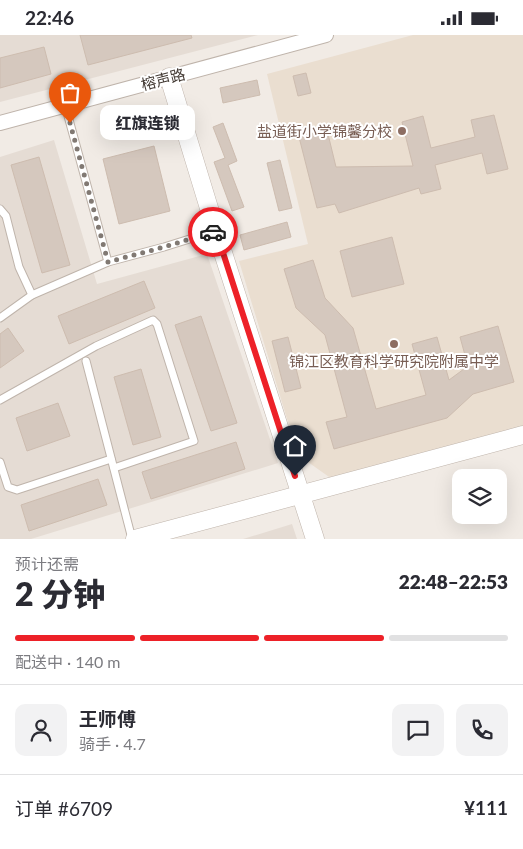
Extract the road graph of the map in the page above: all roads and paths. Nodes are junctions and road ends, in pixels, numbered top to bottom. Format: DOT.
graph roads {
  1 [pos="326,35"];
  2 [pos="169,77"];
  3 [pos="65,105"];
  4 [pos="0,123"];
  5 [pos="0,209"];
  6 [pos="216,231"];
  7 [pos="108,262"];
  8 [pos="32,295"];
  9 [pos="0,318"];
  10 [pos="86,361"];
  11 [pos="0,400"];
  12 [pos="523,435"];
  13 [pos="111,459"];
  14 [pos="0,462"];
  15 [pos="114,469"];
  16 [pos="301,495"];
  17 [pos="134,539"];
  18 [pos="315,539"];
  1 -- 2 [label="street, 榕声路"];
  2 -- 3 [label="street, 榕声路"];
  2 -- 6 [label="street"];
  3 -- 4 [label="street, 榕声路"];
  3 -- 7 [label="lane"];
  5 -- 8 [label="lane"];
  6 -- 7 [label="lane"];
  6 -- 16 [label="street"];
  7 -- 8 [label="lane"];
  8 -- 9 [label="lane"];
  10 -- 13 [label="lane"];
  11 -- 15 [label="lane"];
  12 -- 16 [label="street"];
  13 -- 14 [label="lane"];
  13 -- 15 [label="lane"];
  15 -- 17 [label="lane"];
  16 -- 17 [label="street"];
  16 -- 18 [label="street"];
}
